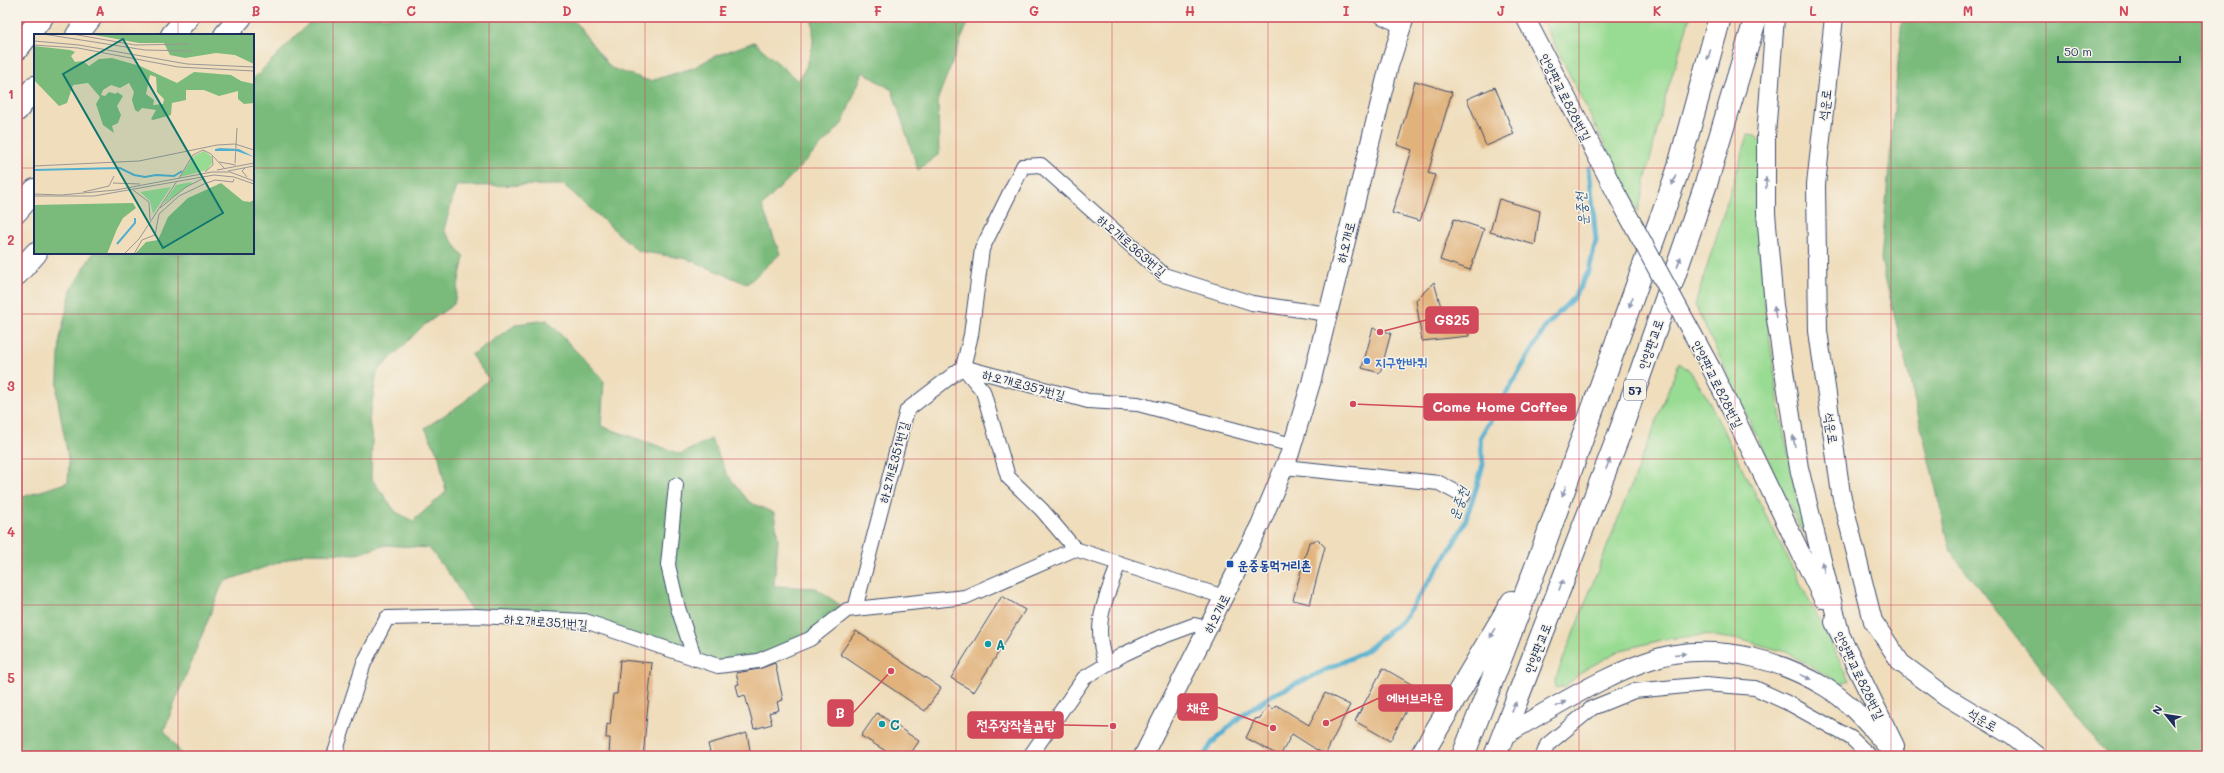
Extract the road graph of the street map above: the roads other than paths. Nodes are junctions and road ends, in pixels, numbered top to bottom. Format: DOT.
graph roads {
  1 [pos="42,17"];
  2 [pos="91,17"];
  3 [pos="188,17"];
  4 [pos="240,17"];
  5 [pos="1382,17"];
  6 [pos="1525,17"];
  7 [pos="1720,17"];
  8 [pos="1756,17"];
  9 [pos="1775,17"];
  10 [pos="1834,17"];
  11 [pos="1403,21"];
  12 [pos="78,34"];
  13 [pos="173,34"];
  14 [pos="226,34"];
  15 [pos="17,49"];
  16 [pos="34,88"];
  17 [pos="17,110"];
  18 [pos="34,191"];
  19 [pos="17,211"];
  20 [pos="35,254"];
  21 [pos="17,274"];
  22 [pos="1328,314"];
  23 [pos="963,367"];
  24 [pos="1292,445"];
  25 [pos="1284,467"];
  26 [pos="676,485"];
  27 [pos="1463,496"];
  28 [pos="1075,548"];
  29 [pos="1542,551"];
  30 [pos="1119,563"];
  31 [pos="1224,597"];
  32 [pos="855,609"];
  33 [pos="1209,628"];
  34 [pos="1840,632"];
  35 [pos="696,659"];
  36 [pos="1106,664"];
  37 [pos="1499,746"];
  38 [pos="334,756"];
  39 [pos="1030,756"];
  40 [pos="1143,756"];
  41 [pos="1421,756"];
  42 [pos="1463,756"];
  43 [pos="1543,756"];
  44 [pos="1870,756"];
  45 [pos="1896,756"];
  46 [pos="1900,756"];
  47 [pos="2036,756"];
  1 -- 15 [label="main road"];
  2 -- 12 [label="main road"];
  3 -- 13 [label="main road"];
  4 -- 14 [label="main road"];
  5 -- 11 [label="street"];
  6 -- 34 [label="street, 안양판교로828번길, bridge"];
  7 -- 29 [label="main road, one-way"];
  37 -- 8 [label="main road, 안양판교로 / 57, one-way"];
  34 -- 9 [label="street, one-way"];
  10 -- 47 [label="street, 석운로"];
  11 -- 22 [label="street, 하오개로"];
  16 -- 17 [label="main road"];
  18 -- 19 [label="main road"];
  20 -- 21 [label="main road"];
  22 -- 23 [label="street, 하오개로363번길"];
  22 -- 24 [label="street, 하오개로"];
  23 -- 24 [label="street, 하오개로357번길"];
  23 -- 28 [label="street"];
  23 -- 32 [label="street, 하오개로351번길"];
  24 -- 25 [label="street, 하오개로"];
  25 -- 27 [label="street"];
  25 -- 31 [label="street, 하오개로"];
  26 -- 35 [label="street"];
  28 -- 30 [label="street"];
  28 -- 32 [label="street, 하오개로351번길"];
  29 -- 41 [label="main road, one-way"];
  29 -- 42 [label="main road"];
  30 -- 31 [label="street"];
  30 -- 36 [label="street"];
  31 -- 33 [label="street, 하오개로"];
  32 -- 35 [label="street, 하오개로351번길"];
  33 -- 36 [label="street"];
  33 -- 40 [label="street, 하오개로"];
  34 -- 46 [label="street, 안양판교로828번길"];
  35 -- 38 [label="street, 하오개로351번길"];
  36 -- 39 [label="street"];
  37 -- 45 [label="street, one-way"];
  43 -- 44 [label="street"];
}
